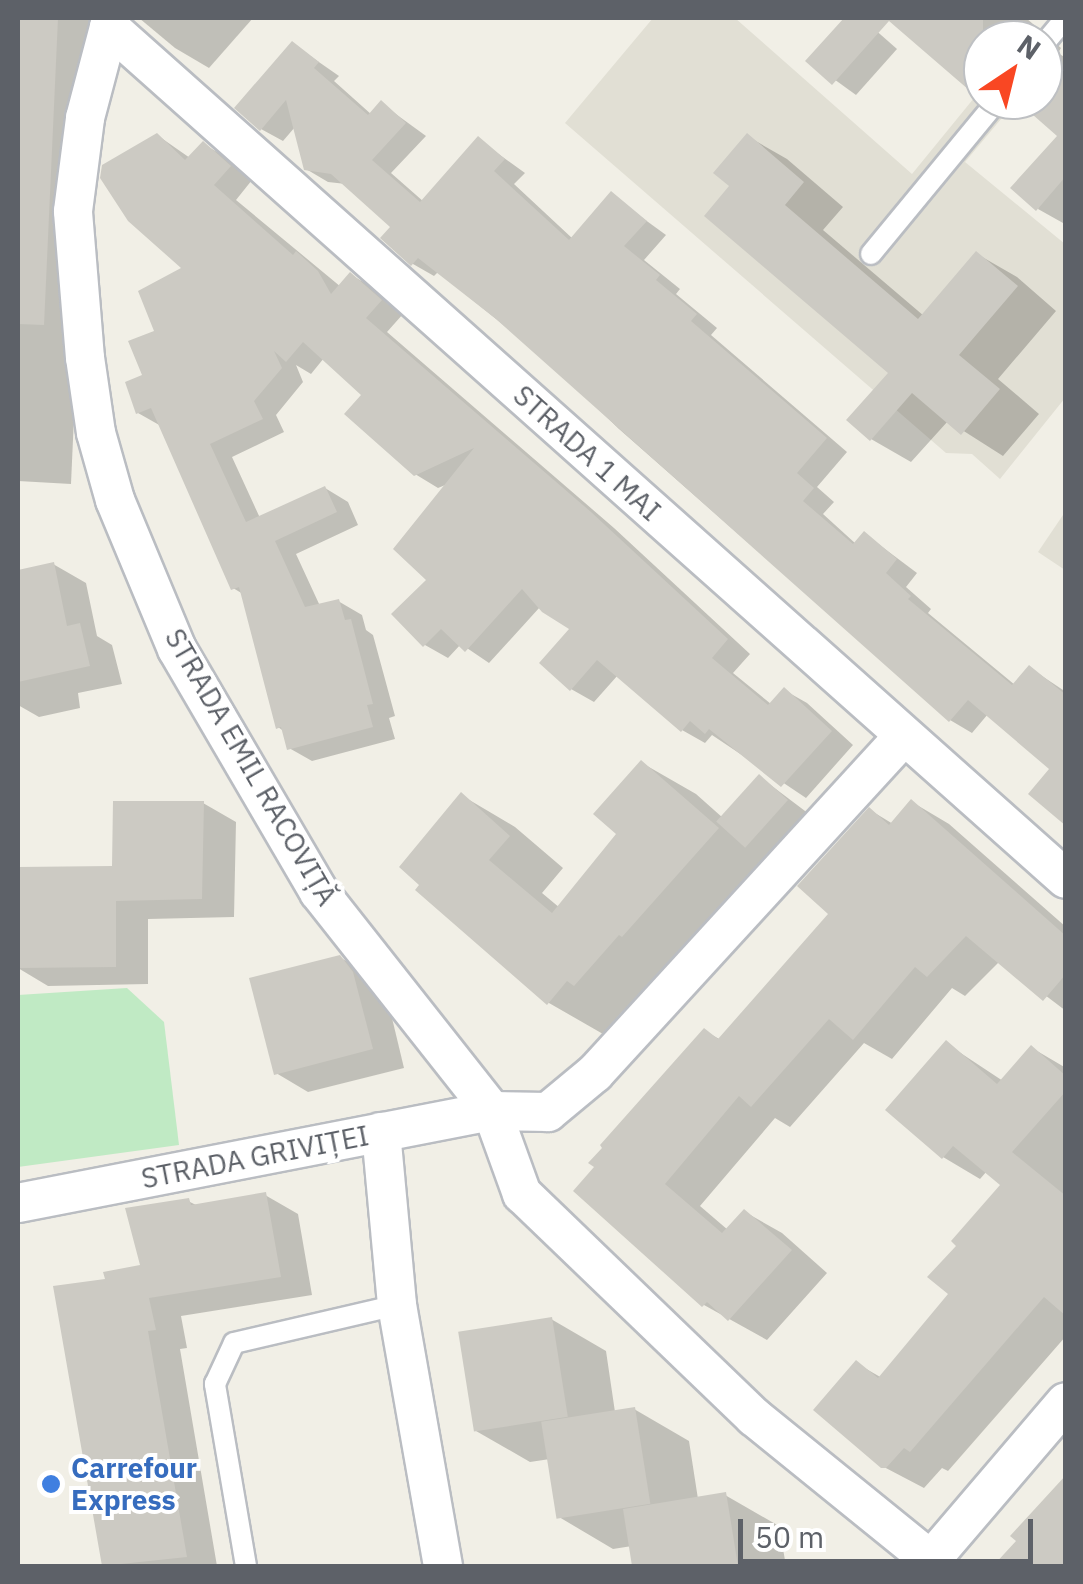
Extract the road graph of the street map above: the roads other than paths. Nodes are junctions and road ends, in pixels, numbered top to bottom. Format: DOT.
graph roads {
  1 [pos="110,27"];
  2 [pos="982,120"];
  3 [pos="871,254"];
  4 [pos="904,736"];
  5 [pos="1066,879"];
  6 [pos="492,1111"];
  7 [pos="381,1132"];
  8 [pos="18,1203"];
  9 [pos="396,1305"];
  10 [pos="1066,1402"];
  11 [pos="934,1564"];
  12 [pos="246,1566"];
  13 [pos="443,1566"];
  1 -- 4 [label="street, STRADA 1 MAI"];
  1 -- 6 [label="street, STRADA EMIL RACOVIȚĂ"];
  2 -- 3 [label="lane"];
  4 -- 5 [label="street, STRADA 1 MAI"];
  4 -- 6 [label="street"];
  6 -- 7 [label="street, STRADA GRIVIȚEI"];
  6 -- 11 [label="street, STRADA EMIL RACOVIȚĂ"];
  7 -- 8 [label="street, STRADA GRIVIȚEI"];
  7 -- 9 [label="street"];
  9 -- 12 [label="lane"];
  9 -- 13 [label="street"];
  10 -- 11 [label="street"];
}
